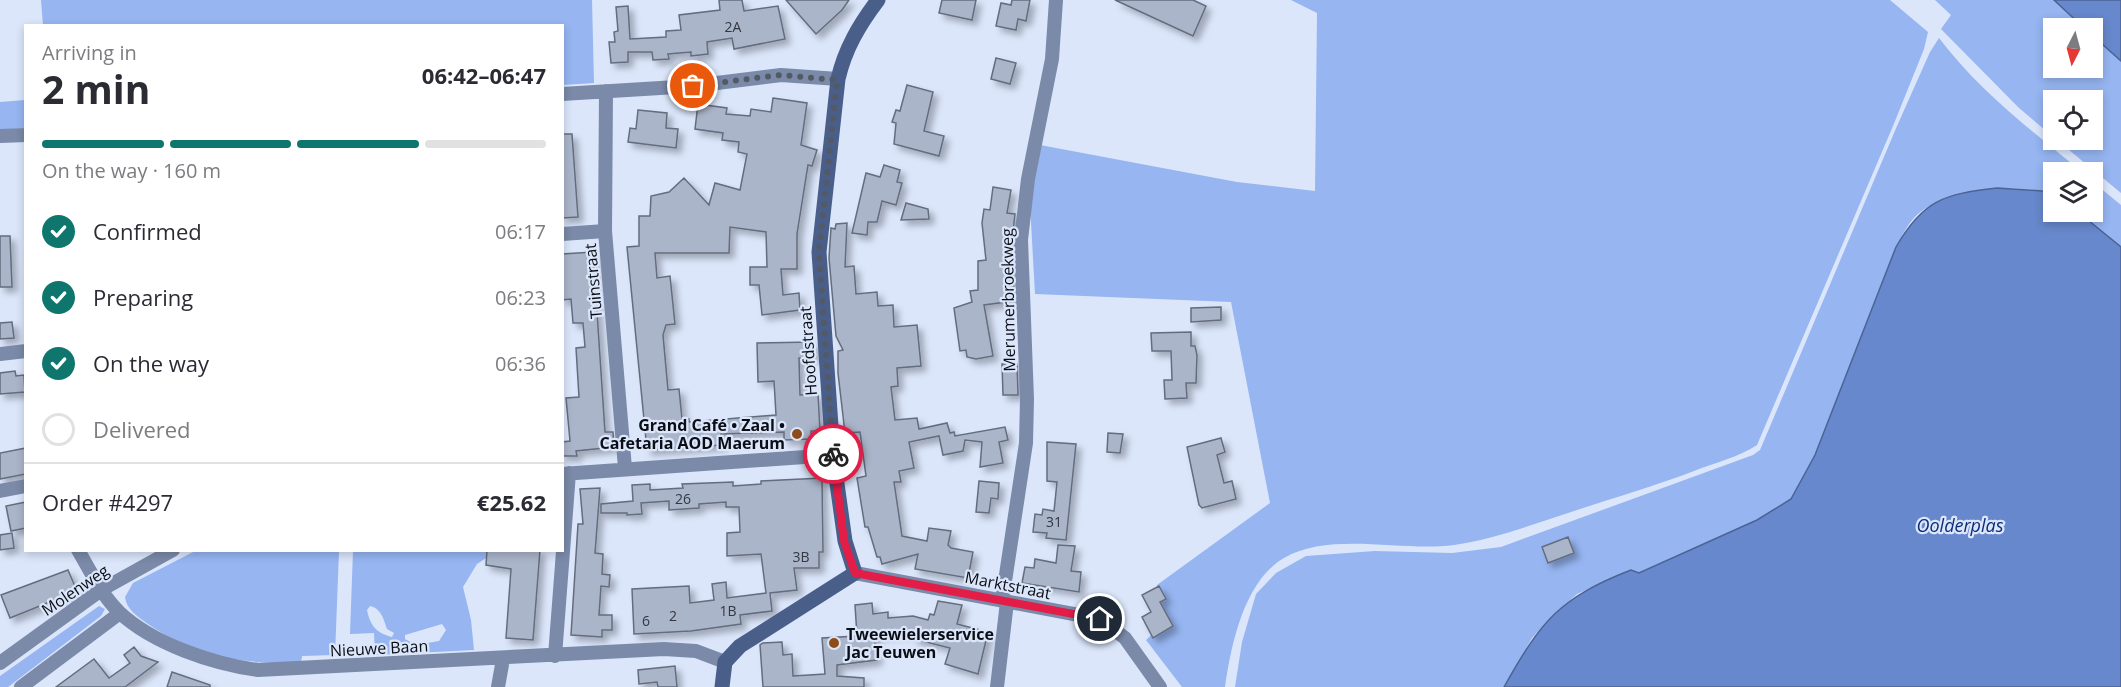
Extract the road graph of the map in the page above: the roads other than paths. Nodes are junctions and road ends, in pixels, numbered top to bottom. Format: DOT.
graph roads {
  1 [pos="878,0"];
  2 [pos="1056,0"];
  3 [pos="837,80"];
  4 [pos="606,91"];
  5 [pos="564,94"];
  6 [pos="24,135"];
  7 [pos="0,136"];
  8 [pos="605,231"];
  9 [pos="564,234"];
  10 [pos="24,351"];
  11 [pos="0,354"];
  12 [pos="833,455"];
  13 [pos="626,468"];
  14 [pos="566,473"];
  15 [pos="24,486"];
  16 [pos="0,491"];
  17 [pos="564,506"];
  18 [pos="79,552"];
  19 [pos="169,552"];
  20 [pos="561,552"];
  21 [pos="855,573"];
  22 [pos="101,590"];
  23 [pos="1005,601"];
  24 [pos="120,612"];
  25 [pos="555,656"];
  26 [pos="503,659"];
  27 [pos="725,662"];
  28 [pos="0,663"];
  29 [pos="21,687"];
  30 [pos="498,687"];
  31 [pos="722,687"];
  32 [pos="997,687"];
  33 [pos="1160,687"];
  1 -- 3 [label="street, Hoofdstraat"];
  2 -- 23 [label="street, Merumerbroekweg"];
  3 -- 4 [label="street"];
  3 -- 12 [label="street, Hoofdstraat"];
  4 -- 5 [label="street"];
  4 -- 8 [label="street, Tuinstraat"];
  6 -- 7 [label="street"];
  8 -- 9 [label="street"];
  8 -- 13 [label="street, Tuinstraat"];
  10 -- 11 [label="street"];
  12 -- 13 [label="street"];
  12 -- 21 [label="street, Hoofdstraat"];
  13 -- 14 [label="street"];
  14 -- 17 [label="street"];
  15 -- 16 [label="street"];
  18 -- 22 [label="street, Nieuwe Baan"];
  19 -- 22 [label="street, Molenweg"];
  20 -- 25 [label="street"];
  21 -- 23 [label="street, Marktstraat"];
  21 -- 27 [label="street"];
  22 -- 24 [label="street, Nieuwe Baan"];
  22 -- 28 [label="street, Molenweg"];
  23 -- 32 [label="street, Merumerbroekweg"];
  23 -- 33 [label="street, Marktstraat"];
  24 -- 26 [label="street, Nieuwe Baan"];
  24 -- 29 [label="street"];
  25 -- 26 [label="street, Nieuwe Baan"];
  25 -- 27 [label="street, Nieuwe Baan"];
  26 -- 30 [label="street"];
  27 -- 31 [label="street"];
}
